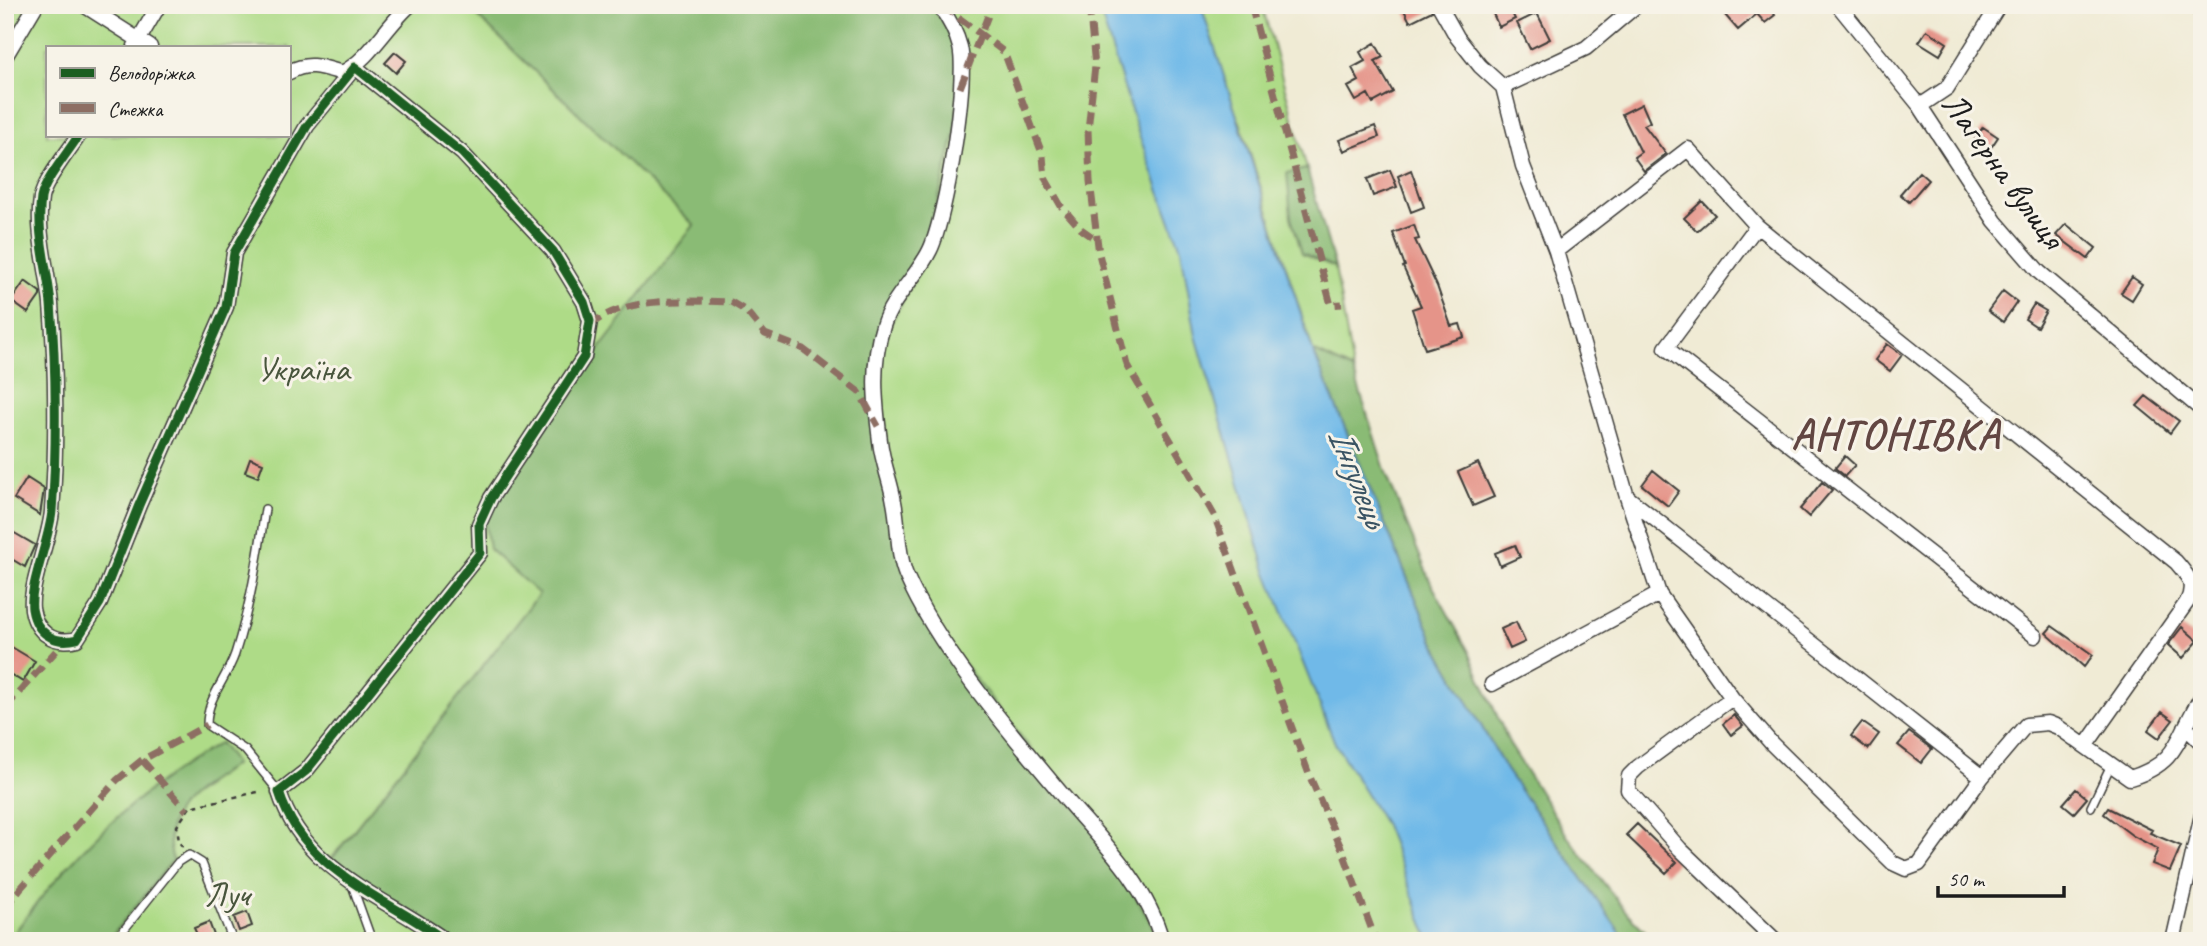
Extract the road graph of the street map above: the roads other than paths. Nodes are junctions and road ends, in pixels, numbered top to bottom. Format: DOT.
graph roads {
  1 [pos="36,5"];
  2 [pos="84,5"];
  3 [pos="159,5"];
  4 [pos="410,5"];
  5 [pos="939,5"];
  6 [pos="1439,5"];
  7 [pos="1637,5"];
  8 [pos="1838,5"];
  9 [pos="1999,5"];
  10 [pos="141,45"];
  11 [pos="5,57"];
  12 [pos="355,67"];
  13 [pos="290,71"];
  14 [pos="1503,87"];
  15 [pos="1920,106"];
  16 [pos="78,136"];
  17 [pos="1757,226"];
  18 [pos="1556,251"];
  19 [pos="2202,410"];
  20 [pos="1627,497"];
  21 [pos="265,509"];
  22 [pos="1659,594"];
  23 [pos="2035,636"];
  24 [pos="1492,684"];
  25 [pos="2202,696"];
  26 [pos="1732,698"];
  27 [pos="2185,727"];
  28 [pos="2202,743"];
  29 [pos="2086,745"];
  30 [pos="2110,767"];
  31 [pos="1982,778"];
  32 [pos="279,792"];
  33 [pos="2091,807"];
  34 [pos="2202,816"];
  35 [pos="351,883"];
  36 [pos="115,941"];
  37 [pos="233,941"];
  38 [pos="372,941"];
  39 [pos="446,941"];
  40 [pos="1162,941"];
  41 [pos="1776,941"];
  42 [pos="2172,941"];
  1 -- 11 [label="street"];
  2 -- 10 [label="street"];
  3 -- 10 [label="street"];
  4 -- 12 [label="street"];
  5 -- 40 [label="street"];
  6 -- 14 [label="street"];
  7 -- 14 [label="street"];
  8 -- 15 [label="street, Лагерна вулиця"];
  9 -- 15 [label="street"];
  12 -- 13 [label="street"];
  12 -- 16 [label="street"];
  12 -- 32 [label="street"];
  14 -- 18 [label="street"];
  15 -- 19 [label="street, Лагерна вулиця"];
  17 -- 18 [label="street"];
  17 -- 23 [label="street"];
  17 -- 29 [label="street"];
  18 -- 20 [label="street"];
  20 -- 22 [label="street"];
  20 -- 31 [label="street"];
  21 -- 32 [label="lane"];
  22 -- 24 [label="street"];
  22 -- 26 [label="street"];
  25 -- 27 [label="street"];
  26 -- 31 [label="street"];
  26 -- 41 [label="street"];
  27 -- 28 [label="street"];
  27 -- 30 [label="street"];
  29 -- 30 [label="street"];
  29 -- 31 [label="street"];
  30 -- 33 [label="lane"];
  32 -- 35 [label="street"];
  34 -- 42 [label="street"];
  35 -- 38 [label="lane"];
  35 -- 39 [label="street"];
  36 -- 37 [label="lane"];
}
